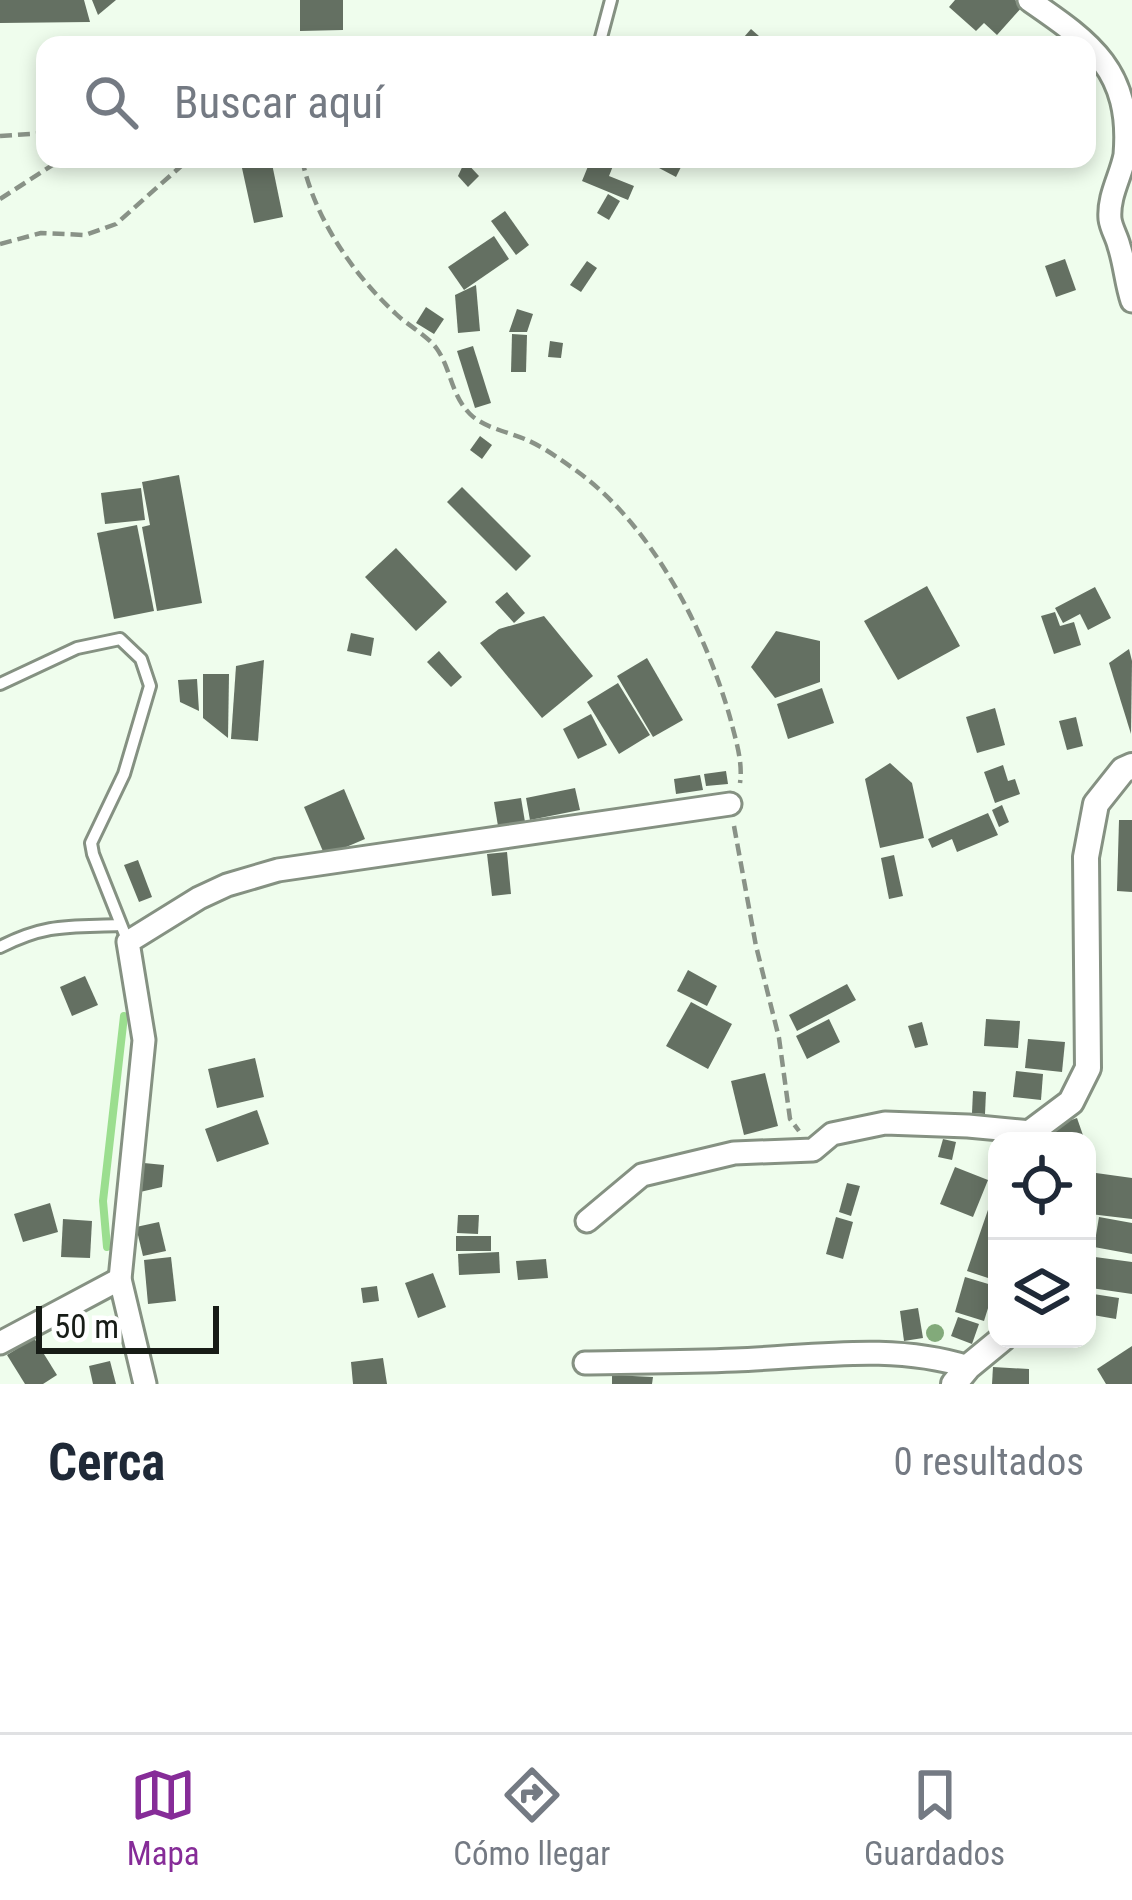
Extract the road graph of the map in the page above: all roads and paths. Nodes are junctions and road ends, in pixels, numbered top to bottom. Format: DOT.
graph roads {
  1 [pos="611,0"];
  2 [pos="1029,0"];
  3 [pos="601,36"];
  4 [pos="1082,36"];
  5 [pos="1096,49"];
  6 [pos="36,134"];
  7 [pos="0,136"];
  8 [pos="48,168"];
  9 [pos="179,168"];
  10 [pos="304,168"];
  11 [pos="0,200"];
  12 [pos="0,244"];
  13 [pos="1132,301"];
  14 [pos="0,684"];
  15 [pos="1132,766"];
  16 [pos="730,803"];
  17 [pos="124,933"];
  18 [pos="0,947"];
  19 [pos="1002,1132"];
  20 [pos="1037,1132"];
  21 [pos="813,1150"];
  22 [pos="587,1221"];
  23 [pos="120,1279"];
  24 [pos="0,1343"];
  25 [pos="992,1348"];
  26 [pos="585,1364"];
  27 [pos="961,1375"];
  28 [pos="146,1384"];
  1 -- 3 [label="lane"];
  2 -- 4 [label="street"];
  5 -- 13 [label="street"];
  6 -- 7 [label="path"];
  8 -- 11 [label="path"];
  9 -- 12 [label="path"];
  10 -- 16 [label="path"];
  14 -- 17 [label="lane"];
  15 -- 20 [label="street"];
  16 -- 17 [label="street"];
  16 -- 21 [label="path"];
  17 -- 18 [label="lane"];
  17 -- 23 [label="street"];
  19 -- 21 [label="street"];
  21 -- 22 [label="street"];
  23 -- 24 [label="street"];
  23 -- 28 [label="street"];
  25 -- 27 [label="street"];
  26 -- 27 [label="street"];
}
